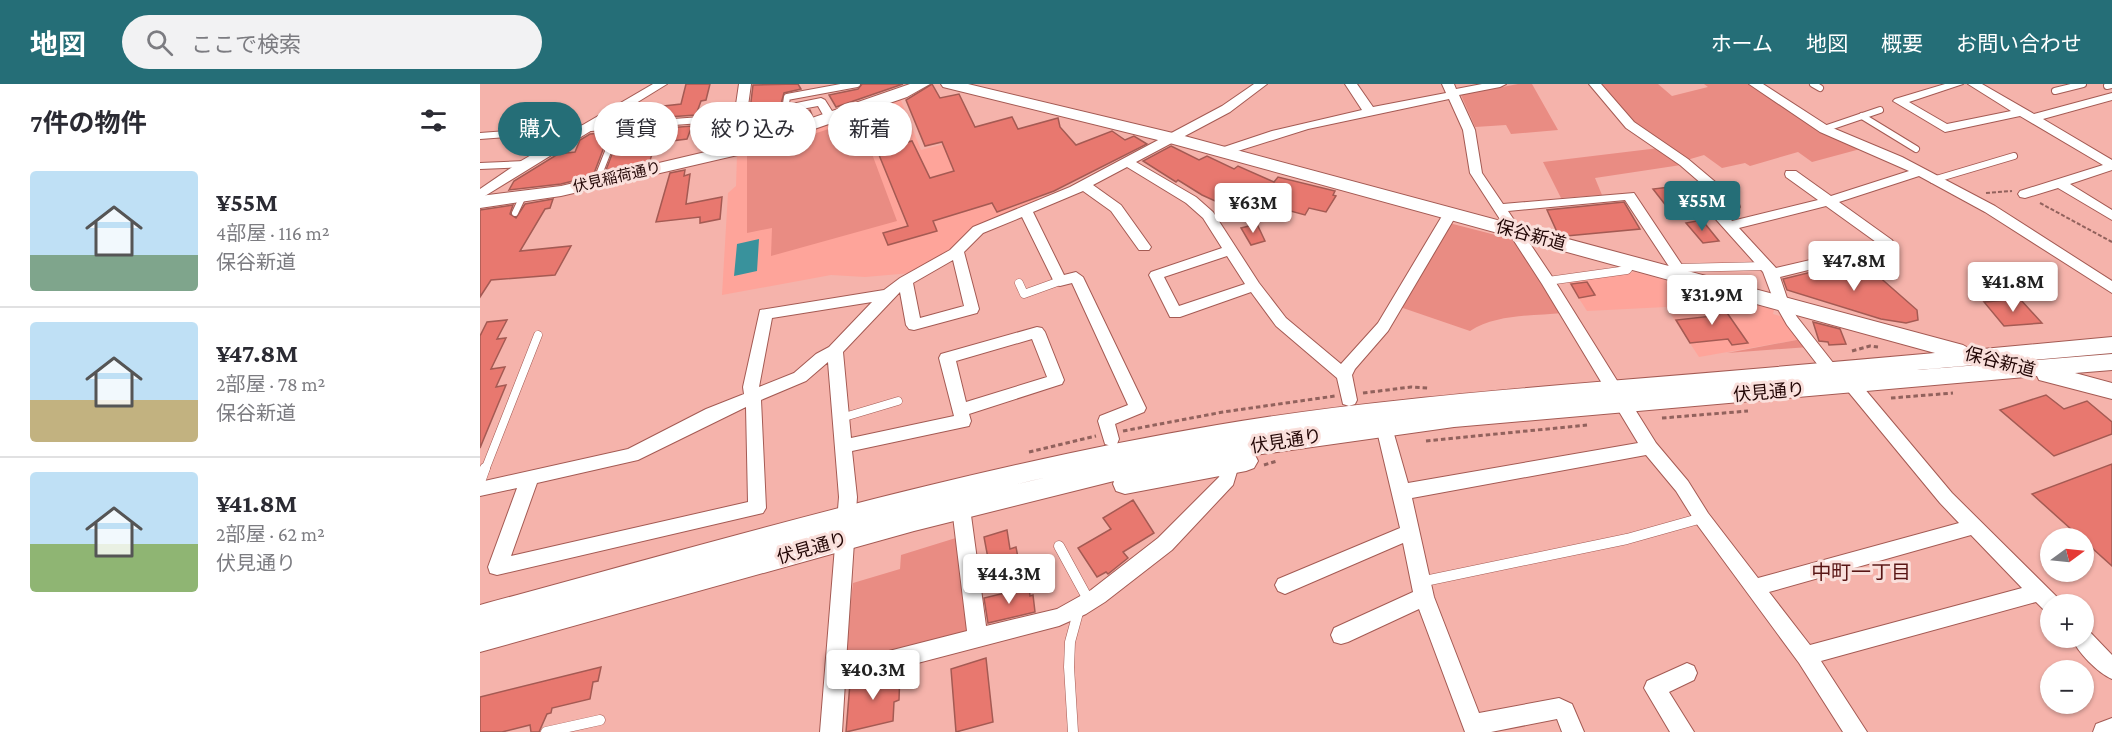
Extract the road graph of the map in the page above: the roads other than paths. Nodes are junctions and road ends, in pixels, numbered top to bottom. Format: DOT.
graph roads {
  1 [pos="661,84"];
  2 [pos="745,84"];
  3 [pos="857,84"];
  4 [pos="922,84"];
  5 [pos="949,84"];
  6 [pos="1261,84"];
  7 [pos="1351,84"];
  8 [pos="1500,84"];
  9 [pos="1595,84"];
  10 [pos="1755,84"];
  11 [pos="1813,84"];
  12 [pos="1957,84"];
  13 [pos="1974,84"];
  14 [pos="2083,84"];
  15 [pos="1246,88"];
  16 [pos="1820,88"];
  17 [pos="2109,88"];
  18 [pos="1451,90"];
  19 [pos="2055,92"];
  20 [pos="742,102"];
  21 [pos="787,102"];
  22 [pos="875,102"];
  23 [pos="816,103"];
  24 [pos="1880,110"];
  25 [pos="1370,112"];
  26 [pos="828,114"];
  27 [pos="2029,115"];
  28 [pos="1862,116"];
  29 [pos="828,120"];
  30 [pos="690,121"];
  31 [pos="1824,129"];
  32 [pos="585,130"];
  33 [pos="480,136"];
  34 [pos="1171,138"];
  35 [pos="1916,149"];
  36 [pos="1222,152"];
  37 [pos="606,156"];
  38 [pos="2014,156"];
  39 [pos="1127,162"];
  40 [pos="525,164"];
  41 [pos="480,166"];
  42 [pos="2112,166"];
  43 [pos="1919,172"];
  44 [pos="1791,174"];
  45 [pos="1933,180"];
  46 [pos="596,182"];
  47 [pos="2059,183"];
  48 [pos="1084,185"];
  49 [pos="2025,194"];
  50 [pos="480,195"];
  51 [pos="523,196"];
  52 [pos="1829,201"];
  53 [pos="480,202"];
  54 [pos="1500,208"];
  55 [pos="1026,212"];
  56 [pos="515,213"];
  57 [pos="1450,214"];
  58 [pos="2112,216"];
  59 [pos="1729,226"];
  60 [pos="1516,230"];
  61 [pos="1144,247"];
  62 [pos="1231,250"];
  63 [pos="955,253"];
  64 [pos="1633,262"];
  65 [pos="1769,270"];
  66 [pos="1676,271"];
  67 [pos="905,280"];
  68 [pos="1548,281"];
  69 [pos="1060,282"];
  70 [pos="1019,283"];
  71 [pos="1254,286"];
  72 [pos="2112,288"];
  73 [pos="888,294"];
  74 [pos="1782,304"];
  75 [pos="1861,325"];
  76 [pos="538,336"];
  77 [pos="2109,347"];
  78 [pos="835,351"];
  79 [pos="1977,357"];
  80 [pos="1874,365"];
  81 [pos="1830,369"];
  82 [pos="2024,369"];
  83 [pos="1344,375"];
  84 [pos="1856,390"];
  85 [pos="2112,391"];
  86 [pos="753,397"];
  87 [pos="1350,400"];
  88 [pos="898,401"];
  89 [pos="1622,403"];
  90 [pos="1425,405"];
  91 [pos="961,410"];
  92 [pos="841,418"];
  93 [pos="1384,427"];
  94 [pos="1111,439"];
  95 [pos="843,446"];
  96 [pos="1650,448"];
  97 [pos="1271,456"];
  98 [pos="1230,465"];
  99 [pos="1033,471"];
  100 [pos="1102,474"];
  101 [pos="530,478"];
  102 [pos="480,482"];
  103 [pos="480,489"];
  104 [pos="1402,492"];
  105 [pos="961,508"];
  106 [pos="1702,518"];
  107 [pos="1973,527"];
  108 [pos="845,528"];
  109 [pos="1410,532"];
  110 [pos="1059,546"];
  111 [pos="1285,585"];
  112 [pos="1756,586"];
  113 [pos="1422,590"];
  114 [pos="2041,594"];
  115 [pos="2040,599"];
  116 [pos="1084,605"];
  117 [pos="480,617"];
  118 [pos="1341,635"];
  119 [pos="978,638"];
  120 [pos="480,639"];
  121 [pos="2092,648"];
  122 [pos="1806,656"];
  123 [pos="2112,669"];
  124 [pos="1687,673"];
  125 [pos="834,675"];
  126 [pos="600,720"];
  127 [pos="1474,729"];
  128 [pos="2112,729"];
  129 [pos="546,732"];
  130 [pos="831,732"];
  131 [pos="1072,732"];
  132 [pos="1573,732"];
  133 [pos="1683,732"];
  134 [pos="1856,732"];
  135 [pos="2104,732"];
  1 -- 32 [label="street"];
  2 -- 20 [label="street"];
  3 -- 21 [label="lane"];
  4 -- 22 [label="main road, 伏見稲荷通り"];
  5 -- 34 [label="main road, 保谷新道"];
  6 -- 15 [label="street"];
  7 -- 25 [label="street"];
  8 -- 18 [label="street"];
  9 -- 59 [label="street"];
  10 -- 31 [label="street"];
  11 -- 16 [label="lane"];
  12 -- 27 [label="street"];
  13 -- 27 [label="street"];
  14 -- 19 [label="lane"];
  15 -- 34 [label="street"];
  17 -- 27 [label="street"];
  18 -- 25 [label="street"];
  18 -- 54 [label="street"];
  23 -- 26 [label="street"];
  24 -- 28 [label="lane"];
  25 -- 36 [label="street"];
  27 -- 42 [label="street"];
  28 -- 31 [label="lane"];
  28 -- 35 [label="lane"];
  29 -- 46 [label="main road, 伏見稲荷通り"];
  30 -- 32 [label="lane"];
  31 -- 43 [label="street"];
  32 -- 33 [label="lane"];
  32 -- 40 [label="street"];
  34 -- 36 [label="main road, 保谷新道"];
  34 -- 39 [label="street"];
  36 -- 57 [label="main road, 保谷新道"];
  37 -- 46 [label="lane"];
  38 -- 45 [label="lane"];
  39 -- 48 [label="street"];
  39 -- 62 [label="street"];
  40 -- 41 [label="lane"];
  40 -- 50 [label="street"];
  42 -- 47 [label="street"];
  43 -- 45 [label="street"];
  43 -- 52 [label="street"];
  44 -- 52 [label="street"];
  45 -- 72 [label="street"];
  46 -- 51 [label="main road, 伏見稲荷通り"];
  47 -- 49 [label="street"];
  47 -- 58 [label="street"];
  48 -- 55 [label="street"];
  48 -- 61 [label="street"];
  51 -- 53 [label="main road, 伏見稲荷通り"];
  51 -- 56 [label="lane"];
  52 -- 59 [label="street"];
  52 -- 65 [label="street"];
  54 -- 60 [label="street"];
  54 -- 66 [label="street"];
  55 -- 63 [label="street"];
  55 -- 69 [label="street"];
  57 -- 60 [label="main road, 保谷新道"];
  57 -- 83 [label="street"];
  59 -- 65 [label="street"];
  60 -- 64 [label="main road, 保谷新道"];
  60 -- 68 [label="street"];
  62 -- 71 [label="street"];
  62 -- 71 [label="street"];
  63 -- 67 [label="street"];
  63 -- 67 [label="street"];
  64 -- 66 [label="main road, 保谷新道"];
  64 -- 68 [label="lane"];
  65 -- 66 [label="lane"];
  65 -- 74 [label="street"];
  66 -- 74 [label="main road, 保谷新道"];
  67 -- 73 [label="street"];
  68 -- 89 [label="street"];
  69 -- 70 [label="lane"];
  69 -- 94 [label="street"];
  71 -- 83 [label="street"];
  73 -- 78 [label="street"];
  73 -- 86 [label="street"];
  74 -- 75 [label="main road, 保谷新道"];
  74 -- 81 [label="street"];
  75 -- 79 [label="main road, 保谷新道"];
  75 -- 80 [label="main road"];
  76 -- 102 [label="lane"];
  77 -- 79 [label="main road, 伏見通り"];
  77 -- 82 [label="main road, 伏見通り"];
  78 -- 86 [label="street"];
  78 -- 92 [label="street"];
  79 -- 80 [label="main road, 伏見通り"];
  79 -- 82 [label="main road, 保谷新道"];
  80 -- 81 [label="main road, 伏見通り"];
  81 -- 89 [label="main road, 伏見通り"];
  82 -- 84 [label="main road, 伏見通り"];
  82 -- 85 [label="main road, 保谷新道"];
  83 -- 87 [label="street"];
  84 -- 89 [label="main road, 伏見通り"];
  84 -- 107 [label="street"];
  86 -- 101 [label="street"];
  86 -- 101 [label="street"];
  87 -- 90 [label="main road"];
  87 -- 94 [label="main road"];
  88 -- 92 [label="lane"];
  89 -- 90 [label="main road, 伏見通り"];
  89 -- 93 [label="main road, 伏見通り"];
  89 -- 96 [label="street"];
  90 -- 99 [label="main road, 伏見通り"];
  91 -- 91 [label="street"];
  91 -- 95 [label="street"];
  92 -- 95 [label="street"];
  93 -- 97 [label="main road, 伏見通り"];
  93 -- 104 [label="street"];
  94 -- 99 [label="main road"];
  95 -- 108 [label="street"];
  96 -- 104 [label="street"];
  96 -- 106 [label="street"];
  97 -- 98 [label="main road"];
  97 -- 100 [label="main road, 伏見通り"];
  98 -- 100 [label="main road"];
  98 -- 116 [label="street"];
  99 -- 108 [label="main road, 伏見通り"];
  100 -- 105 [label="main road, 伏見通り"];
  101 -- 103 [label="street"];
  104 -- 109 [label="street"];
  105 -- 108 [label="main road, 伏見通り"];
  105 -- 119 [label="street"];
  106 -- 112 [label="street"];
  106 -- 113 [label="lane"];
  107 -- 112 [label="street"];
  107 -- 114 [label="street"];
  108 -- 117 [label="main road, 伏見通り"];
  108 -- 120 [label="main road, 伏見通り"];
  108 -- 125 [label="street"];
  109 -- 111 [label="street"];
  109 -- 113 [label="street"];
  110 -- 116 [label="lane"];
  112 -- 122 [label="street"];
  113 -- 118 [label="street"];
  113 -- 127 [label="street"];
  115 -- 122 [label="street"];
  116 -- 119 [label="street"];
  116 -- 131 [label="lane"];
  119 -- 125 [label="street"];
  121 -- 123 [label="street"];
  122 -- 134 [label="street"];
  124 -- 133 [label="street"];
  125 -- 130 [label="street"];
  126 -- 129 [label="lane"];
  127 -- 132 [label="street"];
  128 -- 135 [label="street"];
}
